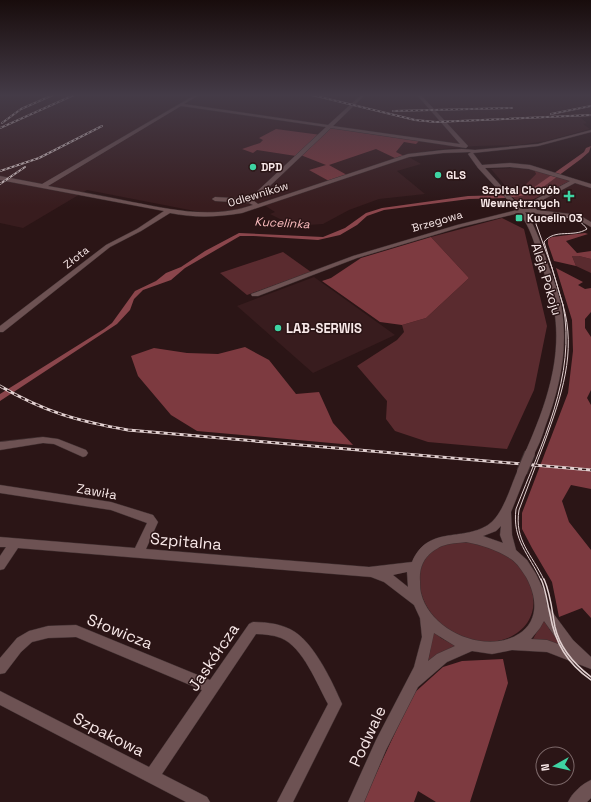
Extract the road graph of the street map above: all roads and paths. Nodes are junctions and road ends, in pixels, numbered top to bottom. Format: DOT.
graph roads {
  1 [pos="134,132"];
  2 [pos="322,132"];
  3 [pos="382,132"];
  4 [pos="452,132"];
  5 [pos="582,132"];
  6 [pos="460,142"];
  7 [pos="468,151"];
  8 [pos="480,167"];
  9 [pos="0,178"];
  10 [pos="571,180"];
  11 [pos="43,186"];
  12 [pos="591,186"];
  13 [pos="215,199"];
  14 [pos="250,201"];
  15 [pos="258,206"];
  16 [pos="170,210"];
  17 [pos="521,211"];
  18 [pos="535,211"];
  19 [pos="591,225"];
  20 [pos="337,264"];
  21 [pos="315,279"];
  22 [pos="255,294"];
  23 [pos="0,330"];
  24 [pos="0,446"];
  25 [pos="83,453"];
  26 [pos="0,489"];
  27 [pos="506,512"];
  28 [pos="466,537"];
  29 [pos="0,542"];
  30 [pos="15,544"];
  31 [pos="138,553"];
  32 [pos="512,554"];
  33 [pos="0,565"];
  34 [pos="416,566"];
  35 [pos="369,572"];
  36 [pos="415,600"];
  37 [pos="541,607"];
  38 [pos="426,618"];
  39 [pos="513,644"];
  40 [pos="469,646"];
  41 [pos="590,664"];
  42 [pos="0,668"];
  43 [pos="411,686"];
  44 [pos="212,688"];
  45 [pos="0,698"];
  46 [pos="152,776"];
  47 [pos="591,788"];
  48 [pos="202,802"];
  49 [pos="285,802"];
  50 [pos="356,802"];
  51 [pos="576,802"];
  1 -- 11 [label="street"];
  2 -- 14 [label="street"];
  3 -- 6 [label="street"];
  4 -- 6 [label="street, Aleja Pokoju"];
  5 -- 7 [label="street, Odlewników"];
  6 -- 7 [label="street, Aleja Pokoju"];
  7 -- 8 [label="street, Aleja Pokoju"];
  7 -- 15 [label="street, Odlewników"];
  8 -- 10 [label="street"];
  8 -- 17 [label="street, Aleja Pokoju"];
  9 -- 11 [label="street, Odlewników"];
  10 -- 12 [label="street"];
  10 -- 18 [label="street"];
  11 -- 16 [label="street, Odlewników"];
  13 -- 14 [label="street"];
  14 -- 15 [label="street"];
  15 -- 16 [label="street, Odlewników"];
  16 -- 23 [label="street, Złota"];
  17 -- 18 [label="street, Brzegowa"];
  17 -- 20 [label="street, Brzegowa"];
  17 -- 27 [label="street, Aleja Pokoju, bridge"];
  18 -- 19 [label="street, Brzegowa"];
  20 -- 21 [label="street, Brzegowa"];
  20 -- 22 [label="street, Brzegowa"];
  24 -- 25 [label="street"];
  26 -- 31 [label="street, Zawiła"];
  27 -- 28 [label="street, Aleja Pokoju"];
  27 -- 32 [label="street, Aleja Pokoju"];
  28 -- 32 [label="street"];
  28 -- 34 [label="street"];
  29 -- 30 [label="street, Szpitalna"];
  30 -- 31 [label="street, Szpitalna"];
  30 -- 33 [label="street"];
  31 -- 35 [label="street, Szpitalna"];
  32 -- 37 [label="street"];
  34 -- 35 [label="street, Szpitalna"];
  34 -- 36 [label="street"];
  35 -- 36 [label="street, Szpitalna"];
  36 -- 38 [label="street"];
  37 -- 39 [label="street"];
  37 -- 41 [label="street"];
  38 -- 40 [label="street"];
  38 -- 43 [label="street, Podwale"];
  39 -- 40 [label="street"];
  39 -- 41 [label="street"];
  40 -- 43 [label="street, Podwale"];
  42 -- 44 [label="street, Słowicza"];
  43 -- 50 [label="street, Podwale"];
  44 -- 46 [label="street, Jaskółcza"];
  44 -- 49 [label="street, Jaskółcza"];
  45 -- 46 [label="street, Szpakowa"];
  46 -- 48 [label="street, Szpakowa"];
  47 -- 51 [label="street"];
}
